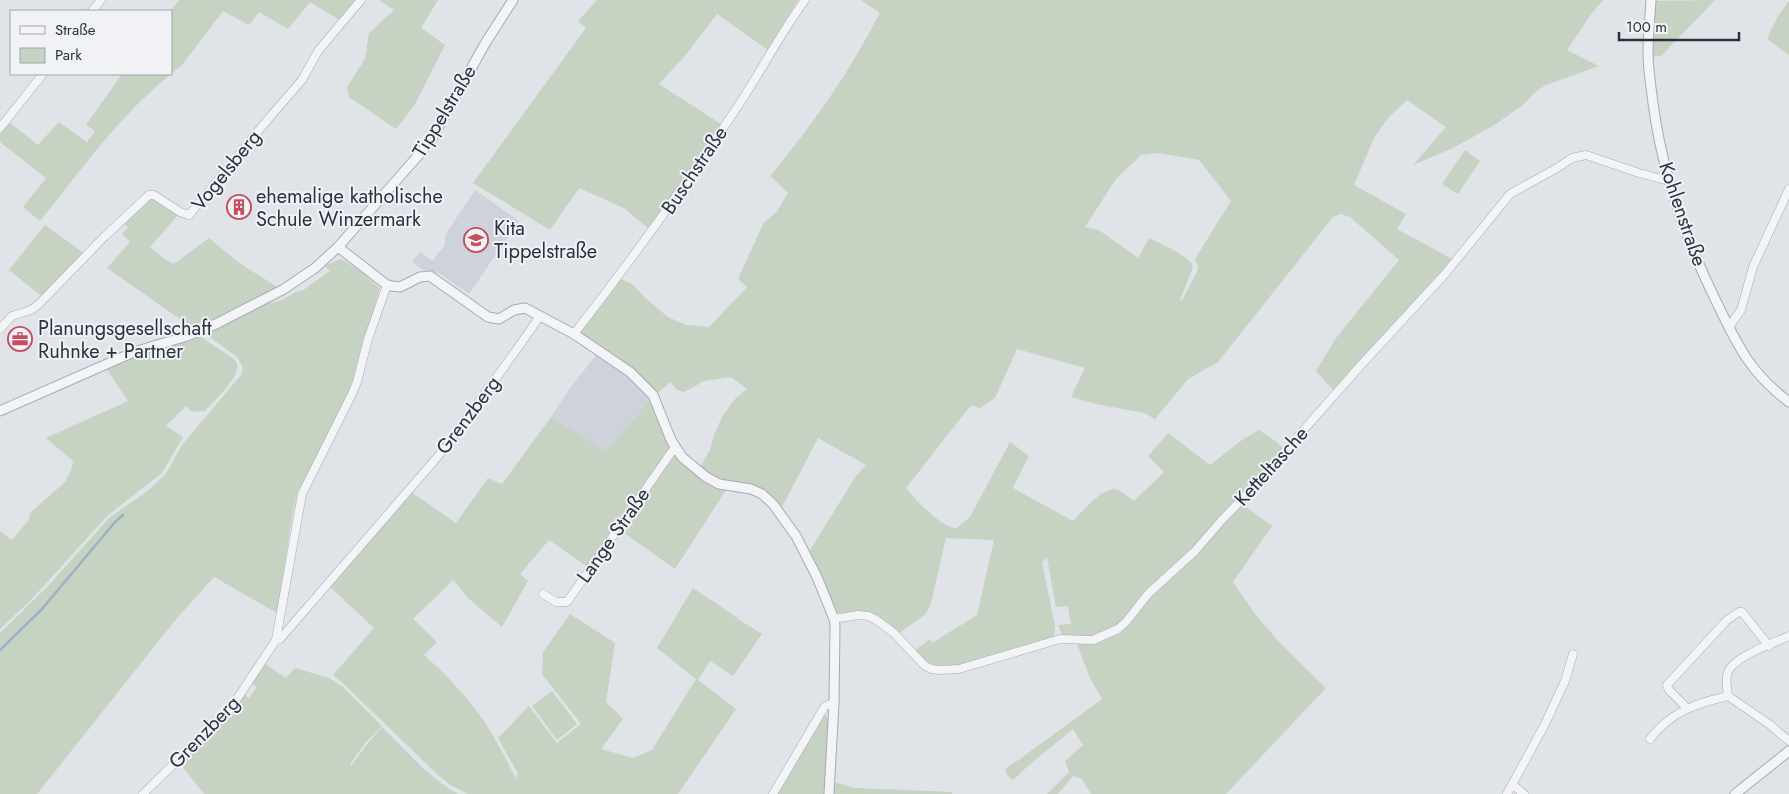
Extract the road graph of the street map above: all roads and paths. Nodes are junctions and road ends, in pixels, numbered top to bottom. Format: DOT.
graph roads {
  1 [pos="101,0"];
  2 [pos="360,0"];
  3 [pos="513,0"];
  4 [pos="805,0"];
  5 [pos="1651,0"];
  6 [pos="93,10"];
  7 [pos="42,75"];
  8 [pos="0,128"];
  9 [pos="1668,181"];
  10 [pos="1789,190"];
  11 [pos="338,247"];
  12 [pos="387,285"];
  13 [pos="540,316"];
  14 [pos="1729,327"];
  15 [pos="0,330"];
  16 [pos="574,334"];
  17 [pos="1789,402"];
  18 [pos="0,411"];
  19 [pos="674,447"];
  20 [pos="542,594"];
  21 [pos="834,619"];
  22 [pos="1789,636"];
  23 [pos="276,640"];
  24 [pos="1768,646"];
  25 [pos="1573,654"];
  26 [pos="1728,696"];
  27 [pos="834,703"];
  28 [pos="1687,708"];
  29 [pos="1650,739"];
  30 [pos="1789,741"];
  31 [pos="1789,751"];
  32 [pos="1513,784"];
  33 [pos="142,794"];
  34 [pos="773,794"];
  35 [pos="829,794"];
  36 [pos="1507,794"];
  37 [pos="1524,794"];
  38 [pos="1735,794"];
  1 -- 6 [label="street"];
  2 -- 15 [label="street, Vogelsberg"];
  3 -- 11 [label="street, Tippelstraße"];
  4 -- 16 [label="street, Buschstraße"];
  5 -- 9 [label="street, Kohlenstraße"];
  7 -- 8 [label="street"];
  9 -- 14 [label="street, Kohlenstraße"];
  9 -- 21 [label="street, Ketteltasche"];
  10 -- 14 [label="street"];
  11 -- 12 [label="street"];
  11 -- 18 [label="street, Tippelstraße"];
  12 -- 13 [label="street"];
  12 -- 23 [label="street, Grenzberg"];
  13 -- 16 [label="street"];
  13 -- 23 [label="street, Grenzberg"];
  14 -- 17 [label="street, Kohlenstraße"];
  16 -- 19 [label="street"];
  19 -- 20 [label="street, Lange Straße"];
  19 -- 21 [label="street"];
  21 -- 27 [label="street"];
  22 -- 24 [label="street"];
  23 -- 33 [label="street, Grenzberg"];
  24 -- 26 [label="street"];
  24 -- 28 [label="street"];
  25 -- 32 [label="street"];
  26 -- 28 [label="street"];
  26 -- 30 [label="street"];
  27 -- 34 [label="street"];
  27 -- 35 [label="street"];
  28 -- 29 [label="street"];
  31 -- 38 [label="street"];
  32 -- 36 [label="street"];
  32 -- 37 [label="street"];
}
